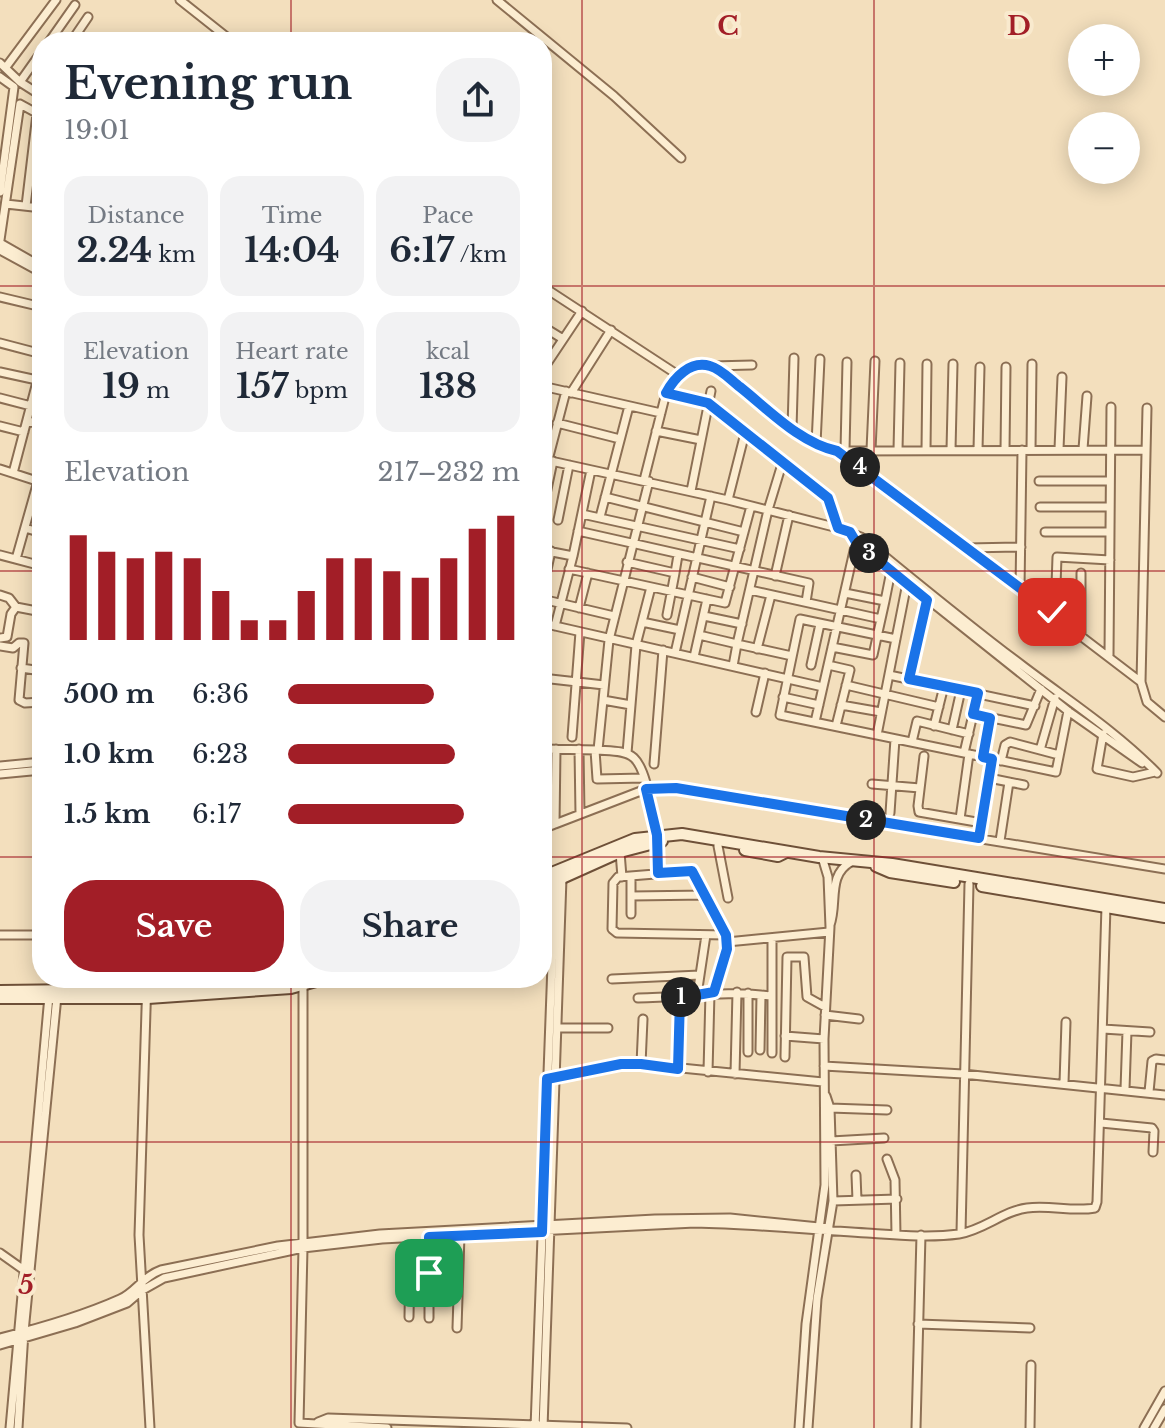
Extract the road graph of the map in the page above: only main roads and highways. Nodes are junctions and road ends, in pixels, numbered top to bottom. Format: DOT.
graph roads {
  1 [pos="657,838"];
  2 [pos="786,852"];
  3 [pos="867,863"];
  4 [pos="552,873"];
  5 [pos="552,883"];
  6 [pos="1165,909"];
  7 [pos="1165,917"];
  8 [pos="147,988"];
  9 [pos="0,991"];
  10 [pos="53,994"];
  11 [pos="0,998"];
  1 -- 2 [label="main road"];
  1 -- 2 [label="main road"];
  1 -- 4 [label="main road"];
  1 -- 5 [label="main road"];
  2 -- 3 [label="main road"];
  3 -- 6 [label="main road"];
  3 -- 7 [label="main road"];
  8 -- 10 [label="main road"];
  9 -- 10 [label="main road"];
  10 -- 11 [label="main road"];
}
